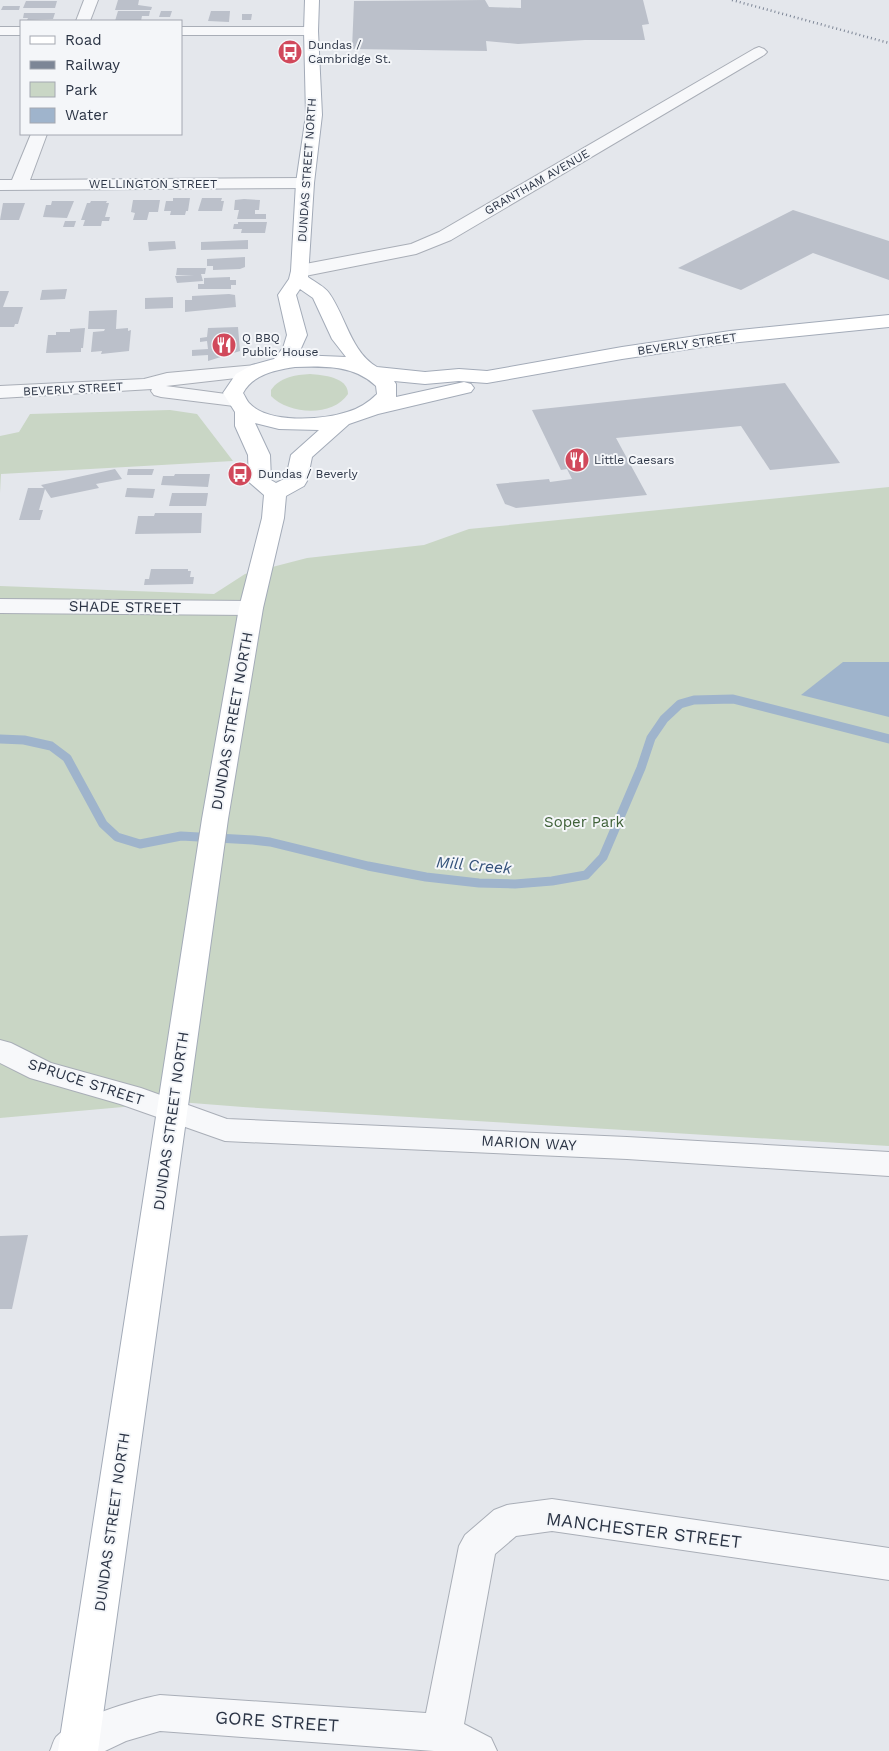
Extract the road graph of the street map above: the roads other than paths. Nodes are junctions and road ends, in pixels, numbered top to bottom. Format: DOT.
graph roads {
  1 [pos="91,0"];
  2 [pos="312,0"];
  3 [pos="83,20"];
  4 [pos="0,31"];
  5 [pos="20,31"];
  6 [pos="182,31"];
  7 [pos="311,31"];
  8 [pos="759,52"];
  9 [pos="40,135"];
  10 [pos="305,183"];
  11 [pos="0,185"];
  12 [pos="19,185"];
  13 [pos="299,275"];
  14 [pos="889,321"];
  15 [pos="281,363"];
  16 [pos="256,371"];
  17 [pos="369,371"];
  18 [pos="487,377"];
  19 [pos="145,385"];
  20 [pos="0,392"];
  21 [pos="239,405"];
  22 [pos="376,408"];
  23 [pos="341,421"];
  24 [pos="275,494"];
  25 [pos="0,606"];
  26 [pos="251,608"];
  27 [pos="0,1050"];
  28 [pos="173,1111"];
  29 [pos="889,1164"];
  30 [pos="889,1564"];
  31 [pos="442,1733"];
  32 [pos="75,1749"];
  33 [pos="477,1751"];
  1 -- 3 [label="street"];
  2 -- 7 [label="main road, DUNDAS STREET NORTH"];
  4 -- 5 [label="street"];
  6 -- 7 [label="street"];
  7 -- 10 [label="main road, DUNDAS STREET NORTH"];
  8 -- 13 [label="street, GRANTHAM AVENUE"];
  9 -- 12 [label="street"];
  10 -- 12 [label="street, WELLINGTON STREET"];
  10 -- 13 [label="main road, DUNDAS STREET NORTH"];
  11 -- 12 [label="street, WELLINGTON STREET"];
  13 -- 15 [label="main road, DUNDAS STREET NORTH"];
  13 -- 17 [label="main road"];
  14 -- 18 [label="main road, BEVERLY STREET"];
  15 -- 16 [label="main road, BEVERLY STREET"];
  15 -- 17 [label="main road, BEVERLY STREET"];
  16 -- 19 [label="street, BEVERLY STREET"];
  16 -- 21 [label="main road, BEVERLY STREET"];
  17 -- 18 [label="main road, BEVERLY STREET"];
  17 -- 22 [label="main road"];
  18 -- 22 [label="main road, BEVERLY STREET"];
  19 -- 20 [label="street, BEVERLY STREET"];
  19 -- 21 [label="street, BEVERLY STREET"];
  21 -- 23 [label="main road"];
  21 -- 24 [label="main road"];
  22 -- 23 [label="main road, BEVERLY STREET"];
  23 -- 24 [label="main road"];
  24 -- 26 [label="main road, DUNDAS STREET NORTH"];
  25 -- 26 [label="street, SHADE STREET"];
  26 -- 28 [label="main road, DUNDAS STREET NORTH"];
  27 -- 28 [label="street, SPRUCE STREET"];
  28 -- 29 [label="street, MARION WAY"];
  28 -- 32 [label="main road, DUNDAS STREET NORTH"];
  30 -- 31 [label="street, MANCHESTER STREET"];
  31 -- 32 [label="street, GORE STREET"];
  31 -- 33 [label="street, GORE STREET"];
}
